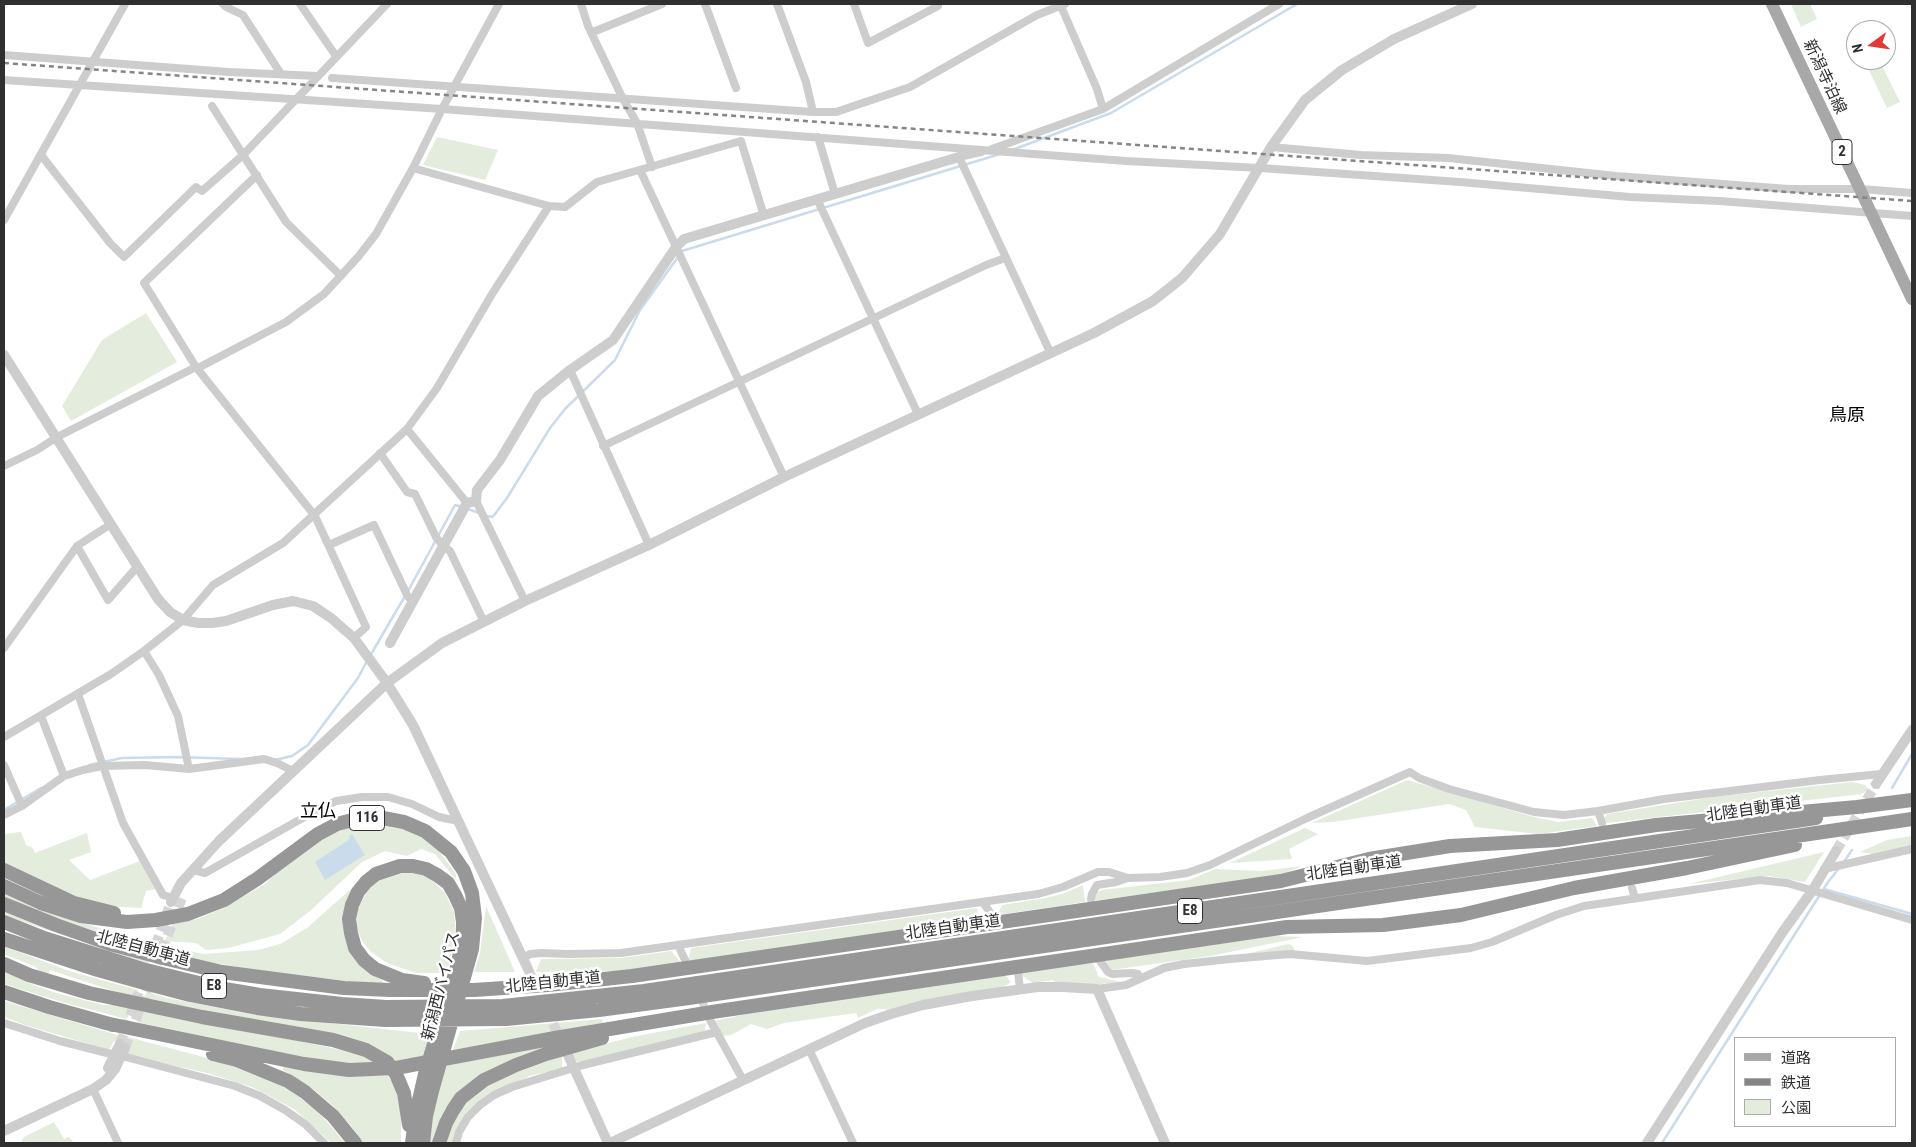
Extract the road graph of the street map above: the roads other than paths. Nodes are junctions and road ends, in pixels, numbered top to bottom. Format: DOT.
graph roads {
  1 [pos="124,4"];
  2 [pos="223,4"];
  3 [pos="300,4"];
  4 [pos="387,4"];
  5 [pos="499,4"];
  6 [pos="581,4"];
  7 [pos="662,4"];
  8 [pos="705,4"];
  9 [pos="777,4"];
  10 [pos="854,4"];
  11 [pos="939,4"];
  12 [pos="1062,4"];
  13 [pos="1279,4"];
  14 [pos="1472,4"];
  15 [pos="1772,4"];
  16 [pos="593,32"];
  17 [pos="4,55"];
  18 [pos="336,56"];
  19 [pos="93,62"];
  20 [pos="281,74"];
  21 [pos="317,76"];
  22 [pos="332,78"];
  23 [pos="4,80"];
  24 [pos="80,86"];
  25 [pos="454,87"];
  26 [pos="736,88"];
  27 [pos="623,99"];
  28 [pos="296,100"];
  29 [pos="212,106"];
  30 [pos="442,109"];
  31 [pos="1103,109"];
  32 [pos="813,112"];
  33 [pos="637,124"];
  34 [pos="818,137"];
  35 [pos="1271,147"];
  36 [pos="990,150"];
  37 [pos="41,155"];
  38 [pos="244,155"];
  39 [pos="959,157"];
  40 [pos="652,167"];
  41 [pos="414,168"];
  42 [pos="1260,168"];
  43 [pos="640,170"];
  44 [pos="257,175"];
  45 [pos="1861,190"];
  46 [pos="1912,193"];
  47 [pos="835,194"];
  48 [pos="817,200"];
  49 [pos="549,206"];
  50 [pos="1873,214"];
  51 [pos="764,216"];
  52 [pos="1912,216"];
  53 [pos="4,220"];
  54 [pos="676,248"];
  55 [pos="1005,258"];
  56 [pos="341,276"];
  57 [pos="1912,299"];
  58 [pos="873,318"];
  59 [pos="1050,352"];
  60 [pos="4,355"];
  61 [pos="197,367"];
  62 [pos="570,370"];
  63 [pos="739,382"];
  64 [pos="918,414"];
  65 [pos="407,429"];
  66 [pos="56,438"];
  67 [pos="603,446"];
  68 [pos="380,454"];
  69 [pos="4,466"];
  70 [pos="784,477"];
  71 [pos="471,502"];
  72 [pos="315,516"];
  73 [pos="110,524"];
  74 [pos="650,544"];
  75 [pos="328,545"];
  76 [pos="77,546"];
  77 [pos="443,546"];
  78 [pos="137,567"];
  79 [pos="413,601"];
  80 [pos="525,601"];
  81 [pos="183,620"];
  82 [pos="484,622"];
  83 [pos="354,638"];
  84 [pos="390,643"];
  85 [pos="4,648"];
  86 [pos="144,650"];
  87 [pos="387,683"];
  88 [pos="78,694"];
  89 [pos="41,716"];
  90 [pos="1912,730"];
  91 [pos="4,737"];
  92 [pos="4,765"];
  93 [pos="102,766"];
  94 [pos="190,769"];
  95 [pos="292,772"];
  96 [pos="64,776"];
  97 [pos="1879,779"];
  98 [pos="1912,800"];
  99 [pos="1912,804"];
  100 [pos="22,806"];
  101 [pos="1598,811"];
  102 [pos="4,815"];
  103 [pos="1906,820"];
  104 [pos="458,821"];
  105 [pos="1602,823"];
  106 [pos="1912,849"];
  107 [pos="1836,851"];
  108 [pos="4,870"];
  109 [pos="193,870"];
  110 [pos="1824,870"];
  111 [pos="1128,878"];
  112 [pos="4,886"];
  113 [pos="1632,888"];
  114 [pos="1812,891"];
  115 [pos="176,898"];
  116 [pos="1635,898"];
  117 [pos="1091,900"];
  118 [pos="983,902"];
  119 [pos="4,904"];
  120 [pos="188,914"];
  121 [pos="991,914"];
  122 [pos="1912,920"];
  123 [pos="4,922"];
  124 [pos="4,939"];
  125 [pos="678,945"];
  126 [pos="523,958"];
  127 [pos="685,960"];
  128 [pos="1100,961"];
  129 [pos="4,964"];
  130 [pos="528,969"];
  131 [pos="1018,972"];
  132 [pos="1140,979"];
  133 [pos="439,988"];
  134 [pos="1020,989"];
  135 [pos="1097,989"];
  136 [pos="4,992"];
  137 [pos="430,1014"];
  138 [pos="711,1016"];
  139 [pos="4,1023"];
  140 [pos="105,1023"];
  141 [pos="716,1032"];
  142 [pos="809,1050"];
  143 [pos="120,1051"];
  144 [pos="567,1053"];
  145 [pos="574,1069"];
  146 [pos="743,1080"];
  147 [pos="93,1089"];
  148 [pos="4,1131"];
  149 [pos="118,1143"];
  150 [pos="324,1143"];
  151 [pos="355,1143"];
  152 [pos="411,1143"];
  153 [pos="423,1143"];
  154 [pos="439,1143"];
  155 [pos="456,1143"];
  156 [pos="609,1143"];
  157 [pos="853,1143"];
  158 [pos="1165,1143"];
  159 [pos="1647,1143"];
  1 -- 19 [label="street"];
  2 -- 20 [label="street"];
  3 -- 18 [label="street"];
  4 -- 18 [label="street"];
  5 -- 25 [label="street"];
  6 -- 16 [label="street"];
  7 -- 16 [label="street"];
  8 -- 26 [label="street"];
  9 -- 32 [label="street"];
  10 -- 11 [label="street"];
  12 -- 31 [label="street"];
  12 -- 32 [label="street"];
  13 -- 31 [label="street"];
  14 -- 35 [label="street"];
  15 -- 45 [label="main road, 新潟寺泊線 / 2"];
  16 -- 27 [label="street"];
  17 -- 19 [label="street"];
  18 -- 21 [label="street"];
  19 -- 20 [label="street"];
  19 -- 24 [label="street"];
  20 -- 21 [label="street"];
  21 -- 28 [label="street"];
  22 -- 25 [label="street"];
  23 -- 24 [label="street"];
  24 -- 28 [label="street"];
  24 -- 37 [label="street"];
  25 -- 27 [label="street"];
  25 -- 30 [label="street"];
  27 -- 32 [label="street"];
  27 -- 33 [label="street"];
  28 -- 30 [label="street"];
  28 -- 38 [label="street"];
  29 -- 38 [label="street"];
  30 -- 33 [label="street"];
  30 -- 41 [label="street"];
  31 -- 36 [label="street"];
  33 -- 34 [label="street"];
  33 -- 40 [label="street"];
  34 -- 36 [label="street"];
  34 -- 47 [label="street"];
  35 -- 42 [label="street"];
  35 -- 45 [label="street"];
  36 -- 39 [label="street"];
  36 -- 42 [label="street"];
  37 -- 38 [label="street"];
  37 -- 53 [label="street"];
  38 -- 44 [label="street"];
  39 -- 47 [label="street"];
  39 -- 55 [label="street"];
  40 -- 43 [label="street"];
  40 -- 51 [label="street"];
  41 -- 49 [label="street"];
  41 -- 56 [label="street"];
  42 -- 50 [label="street"];
  42 -- 59 [label="street"];
  43 -- 49 [label="street"];
  43 -- 54 [label="street"];
  44 -- 56 [label="street"];
  44 -- 61 [label="street"];
  45 -- 46 [label="street"];
  45 -- 50 [label="main road, 新潟寺泊線 / 2"];
  47 -- 48 [label="street"];
  48 -- 51 [label="street"];
  48 -- 58 [label="street"];
  49 -- 65 [label="street"];
  50 -- 52 [label="street"];
  50 -- 57 [label="main road, 新潟寺泊線 / 2"];
  51 -- 54 [label="street"];
  54 -- 62 [label="street"];
  54 -- 63 [label="street"];
  55 -- 58 [label="street"];
  55 -- 59 [label="street"];
  56 -- 61 [label="street"];
  58 -- 63 [label="street"];
  58 -- 64 [label="street"];
  59 -- 64 [label="street"];
  60 -- 66 [label="street"];
  61 -- 66 [label="street"];
  61 -- 72 [label="street"];
  62 -- 67 [label="street"];
  62 -- 71 [label="street"];
  63 -- 67 [label="street"];
  63 -- 70 [label="street"];
  64 -- 70 [label="street"];
  65 -- 68 [label="street"];
  65 -- 71 [label="street"];
  66 -- 69 [label="street"];
  66 -- 73 [label="street"];
  67 -- 74 [label="street"];
  68 -- 72 [label="street"];
  68 -- 77 [label="street"];
  70 -- 74 [label="street"];
  71 -- 77 [label="street"];
  71 -- 80 [label="street"];
  72 -- 75 [label="street"];
  72 -- 81 [label="street"];
  73 -- 76 [label="street"];
  73 -- 78 [label="street"];
  74 -- 80 [label="street"];
  75 -- 79 [label="street"];
  75 -- 83 [label="street"];
  76 -- 78 [label="street"];
  76 -- 85 [label="street"];
  77 -- 79 [label="street"];
  77 -- 82 [label="street"];
  78 -- 81 [label="street"];
  79 -- 84 [label="street"];
  80 -- 82 [label="street"];
  81 -- 83 [label="street"];
  81 -- 86 [label="street"];
  82 -- 87 [label="street"];
  83 -- 87 [label="street"];
  86 -- 88 [label="street"];
  86 -- 94 [label="street"];
  87 -- 95 [label="street"];
  87 -- 104 [label="street"];
  88 -- 89 [label="street"];
  88 -- 93 [label="street"];
  89 -- 91 [label="street"];
  89 -- 96 [label="street"];
  90 -- 97 [label="street"];
  92 -- 100 [label="street"];
  93 -- 94 [label="street"];
  93 -- 96 [label="street"];
  93 -- 115 [label="street"];
  94 -- 95 [label="street"];
  95 -- 109 [label="street"];
  96 -- 100 [label="street"];
  97 -- 101 [label="street"];
  98 -- 133 [label="highway"];
  99 -- 137 [label="highway, 北陸自動車道 / E8"];
  100 -- 102 [label="street"];
  101 -- 105 [label="street"];
  101 -- 111 [label="street"];
  103 -- 137 [label="highway, 北陸自動車道 / E8"];
  103 -- 138 [label="highway"];
  104 -- 109 [label="street"];
  104 -- 126 [label="street"];
  106 -- 110 [label="street"];
  107 -- 110 [label="street"];
  108 -- 120 [label="highway"];
  109 -- 115 [label="street"];
  110 -- 114 [label="street"];
  111 -- 117 [label="street"];
  111 -- 118 [label="street"];
  112 -- 120 [label="highway, 新潟西バイパス / 116"];
  113 -- 116 [label="street"];
  114 -- 116 [label="street"];
  114 -- 122 [label="street"];
  114 -- 159 [label="street"];
  116 -- 132 [label="street"];
  118 -- 121 [label="street"];
  118 -- 125 [label="street"];
  119 -- 133 [label="highway"];
  120 -- 153 [label="highway, 新潟西バイパス / 116"];
  123 -- 137 [label="highway, 北陸自動車道 / E8"];
  124 -- 137 [label="highway, 北陸自動車道 / E8"];
  125 -- 126 [label="street"];
  125 -- 127 [label="street"];
  126 -- 130 [label="street"];
  128 -- 132 [label="street"];
  129 -- 152 [label="highway"];
  131 -- 134 [label="street"];
  132 -- 135 [label="street"];
  133 -- 152 [label="highway"];
  134 -- 135 [label="street"];
  134 -- 142 [label="street"];
  135 -- 158 [label="street"];
  136 -- 140 [label="highway"];
  138 -- 140 [label="highway"];
  138 -- 141 [label="street"];
  138 -- 154 [label="highway"];
  139 -- 143 [label="street"];
  140 -- 151 [label="highway"];
  141 -- 145 [label="street"];
  141 -- 146 [label="street"];
  142 -- 146 [label="street"];
  142 -- 157 [label="street"];
  143 -- 147 [label="street"];
  143 -- 150 [label="street"];
  144 -- 145 [label="street"];
  145 -- 155 [label="street"];
  145 -- 156 [label="street"];
  146 -- 156 [label="street"];
  147 -- 148 [label="street"];
  147 -- 149 [label="street"];
}
